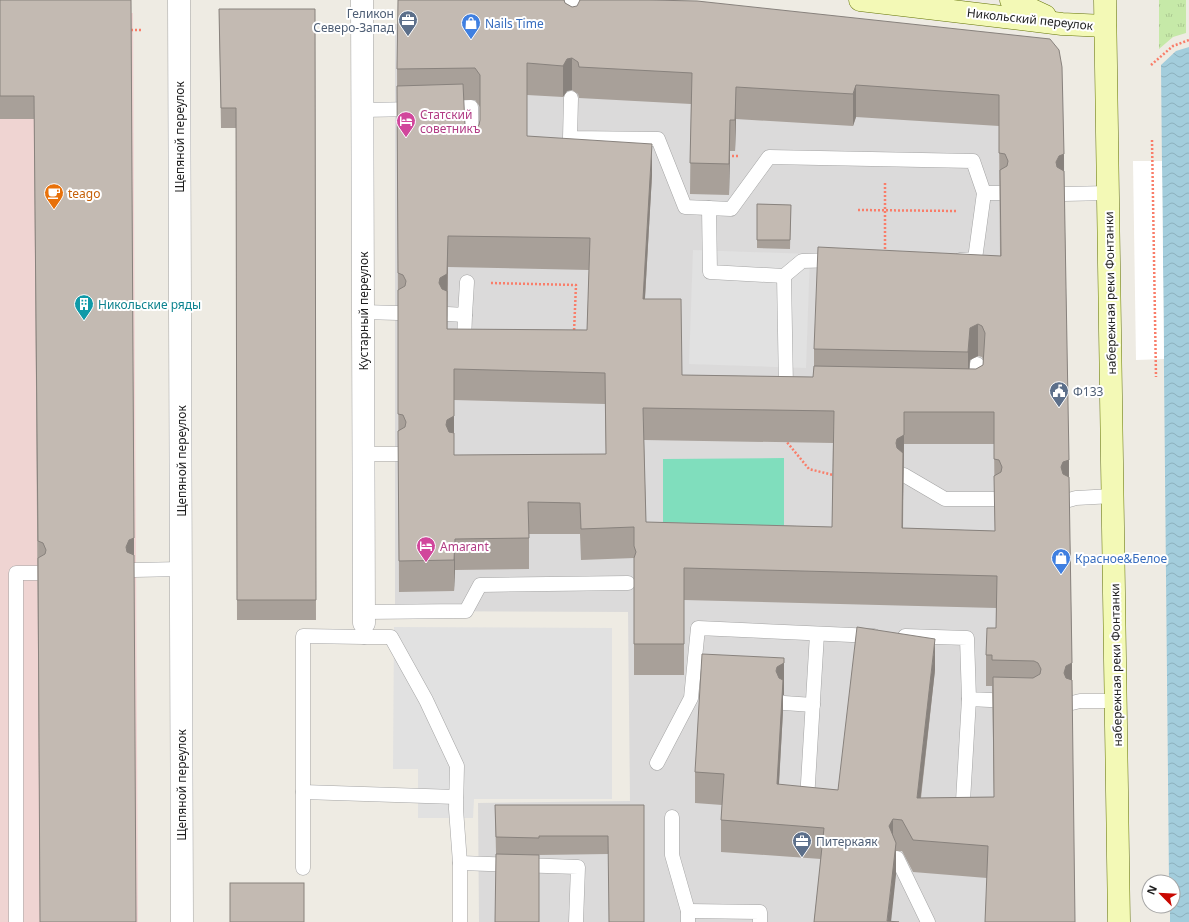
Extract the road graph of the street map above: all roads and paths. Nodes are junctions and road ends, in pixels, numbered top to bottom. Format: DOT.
graph roads {
  1 [pos="179,0"];
  2 [pos="362,0"];
  3 [pos="572,0"];
  4 [pos="860,0"];
  5 [pos="1011,0"];
  6 [pos="1105,0"];
  7 [pos="928,3"];
  8 [pos="1062,24"];
  9 [pos="1105,26"];
  10 [pos="131,30"];
  11 [pos="143,30"];
  12 [pos="572,30"];
  13 [pos="1189,40"];
  14 [pos="1151,65"];
  15 [pos="571,98"];
  16 [pos="362,110"];
  17 [pos="1152,140"];
  18 [pos="472,152"];
  19 [pos="724,156"];
  20 [pos="769,157"];
  21 [pos="885,159"];
  22 [pos="984,193"];
  23 [pos="1000,193"];
  24 [pos="1109,193"];
  25 [pos="1064,194"];
  26 [pos="709,208"];
  27 [pos="858,210"];
  28 [pos="885,210"];
  29 [pos="982,212"];
  30 [pos="886,260"];
  31 [pos="945,260"];
  32 [pos="784,276"];
  33 [pos="467,282"];
  34 [pos="363,312"];
  35 [pos="398,313"];
  36 [pos="447,314"];
  37 [pos="465,315"];
  38 [pos="574,337"];
  39 [pos="480,343"];
  40 [pos="977,364"];
  41 [pos="1156,377"];
  42 [pos="810,389"];
  43 [pos="960,392"];
  44 [pos="786,436"];
  45 [pos="363,454"];
  46 [pos="398,454"];
  47 [pos="833,475"];
  48 [pos="904,475"];
  49 [pos="1113,496"];
  50 [pos="994,499"];
  51 [pos="1069,500"];
  52 [pos="181,569"];
  53 [pos="134,570"];
  54 [pos="38,573"];
  55 [pos="628,583"];
  56 [pos="364,624"];
  57 [pos="817,634"];
  58 [pos="969,699"];
  59 [pos="1026,701"];
  60 [pos="1116,701"];
  61 [pos="784,703"];
  62 [pos="1072,703"];
  63 [pos="812,705"];
  64 [pos="657,763"];
  65 [pos="303,792"];
  66 [pos="456,797"];
  67 [pos="807,800"];
  68 [pos="963,801"];
  69 [pos="672,817"];
  70 [pos="897,858"];
  71 [pos="460,863"];
  72 [pos="303,868"];
  73 [pos="688,917"];
  74 [pos="16,922"];
  75 [pos="182,922"];
  76 [pos="460,922"];
  77 [pos="576,922"];
  78 [pos="760,922"];
  79 [pos="928,922"];
  80 [pos="1119,922"];
  1 -- 52 [label="street, Щепяной переулок"];
  2 -- 16 [label="street, Кустарный переулок"];
  3 -- 12 [label="lane"];
  4 -- 7 [label="street, Никольский переулок"];
  5 -- 8 [label="street"];
  6 -- 9 [label="street, набережная реки Фонтанки"];
  7 -- 8 [label="street, Никольский переулок"];
  8 -- 9 [label="street, Никольский переулок"];
  9 -- 24 [label="street, набережная реки Фонтанки"];
  10 -- 11 [label="path"];
  13 -- 14 [label="path"];
  15 -- 26 [label="lane"];
  16 -- 18 [label="lane"];
  16 -- 34 [label="street, Кустарный переулок"];
  17 -- 41 [label="path"];
  19 -- 20 [label="path"];
  20 -- 21 [label="lane"];
  20 -- 26 [label="lane"];
  21 -- 22 [label="lane"];
  21 -- 28 [label="path"];
  22 -- 23 [label="lane"];
  22 -- 29 [label="lane"];
  24 -- 25 [label="lane"];
  24 -- 49 [label="street, набережная реки Фонтанки"];
  26 -- 32 [label="lane"];
  27 -- 28 [label="path"];
  28 -- 29 [label="path"];
  28 -- 30 [label="path"];
  29 -- 31 [label="lane"];
  30 -- 32 [label="lane"];
  32 -- 42 [label="lane"];
  33 -- 37 [label="lane"];
  33 -- 38 [label="path"];
  34 -- 35 [label="lane"];
  34 -- 45 [label="street, Кустарный переулок"];
  36 -- 37 [label="lane"];
  37 -- 39 [label="lane"];
  40 -- 43 [label="lane"];
  44 -- 47 [label="path"];
  45 -- 46 [label="lane"];
  45 -- 56 [label="street, Кустарный переулок"];
  48 -- 50 [label="lane"];
  49 -- 51 [label="lane"];
  49 -- 60 [label="street, набережная реки Фонтанки"];
  52 -- 53 [label="lane"];
  52 -- 75 [label="street, Щепяной переулок"];
  54 -- 74 [label="lane"];
  55 -- 56 [label="lane"];
  56 -- 65 [label="lane"];
  56 -- 66 [label="lane"];
  57 -- 58 [label="lane"];
  57 -- 63 [label="lane"];
  57 -- 64 [label="lane"];
  58 -- 59 [label="lane"];
  58 -- 68 [label="lane"];
  60 -- 62 [label="lane"];
  60 -- 80 [label="street, набережная реки Фонтанки"];
  61 -- 63 [label="lane"];
  63 -- 67 [label="lane"];
  65 -- 66 [label="lane"];
  65 -- 72 [label="lane"];
  66 -- 71 [label="lane"];
  69 -- 73 [label="lane"];
  70 -- 79 [label="lane"];
  71 -- 76 [label="lane"];
  71 -- 77 [label="lane"];
  73 -- 78 [label="lane"];
}
